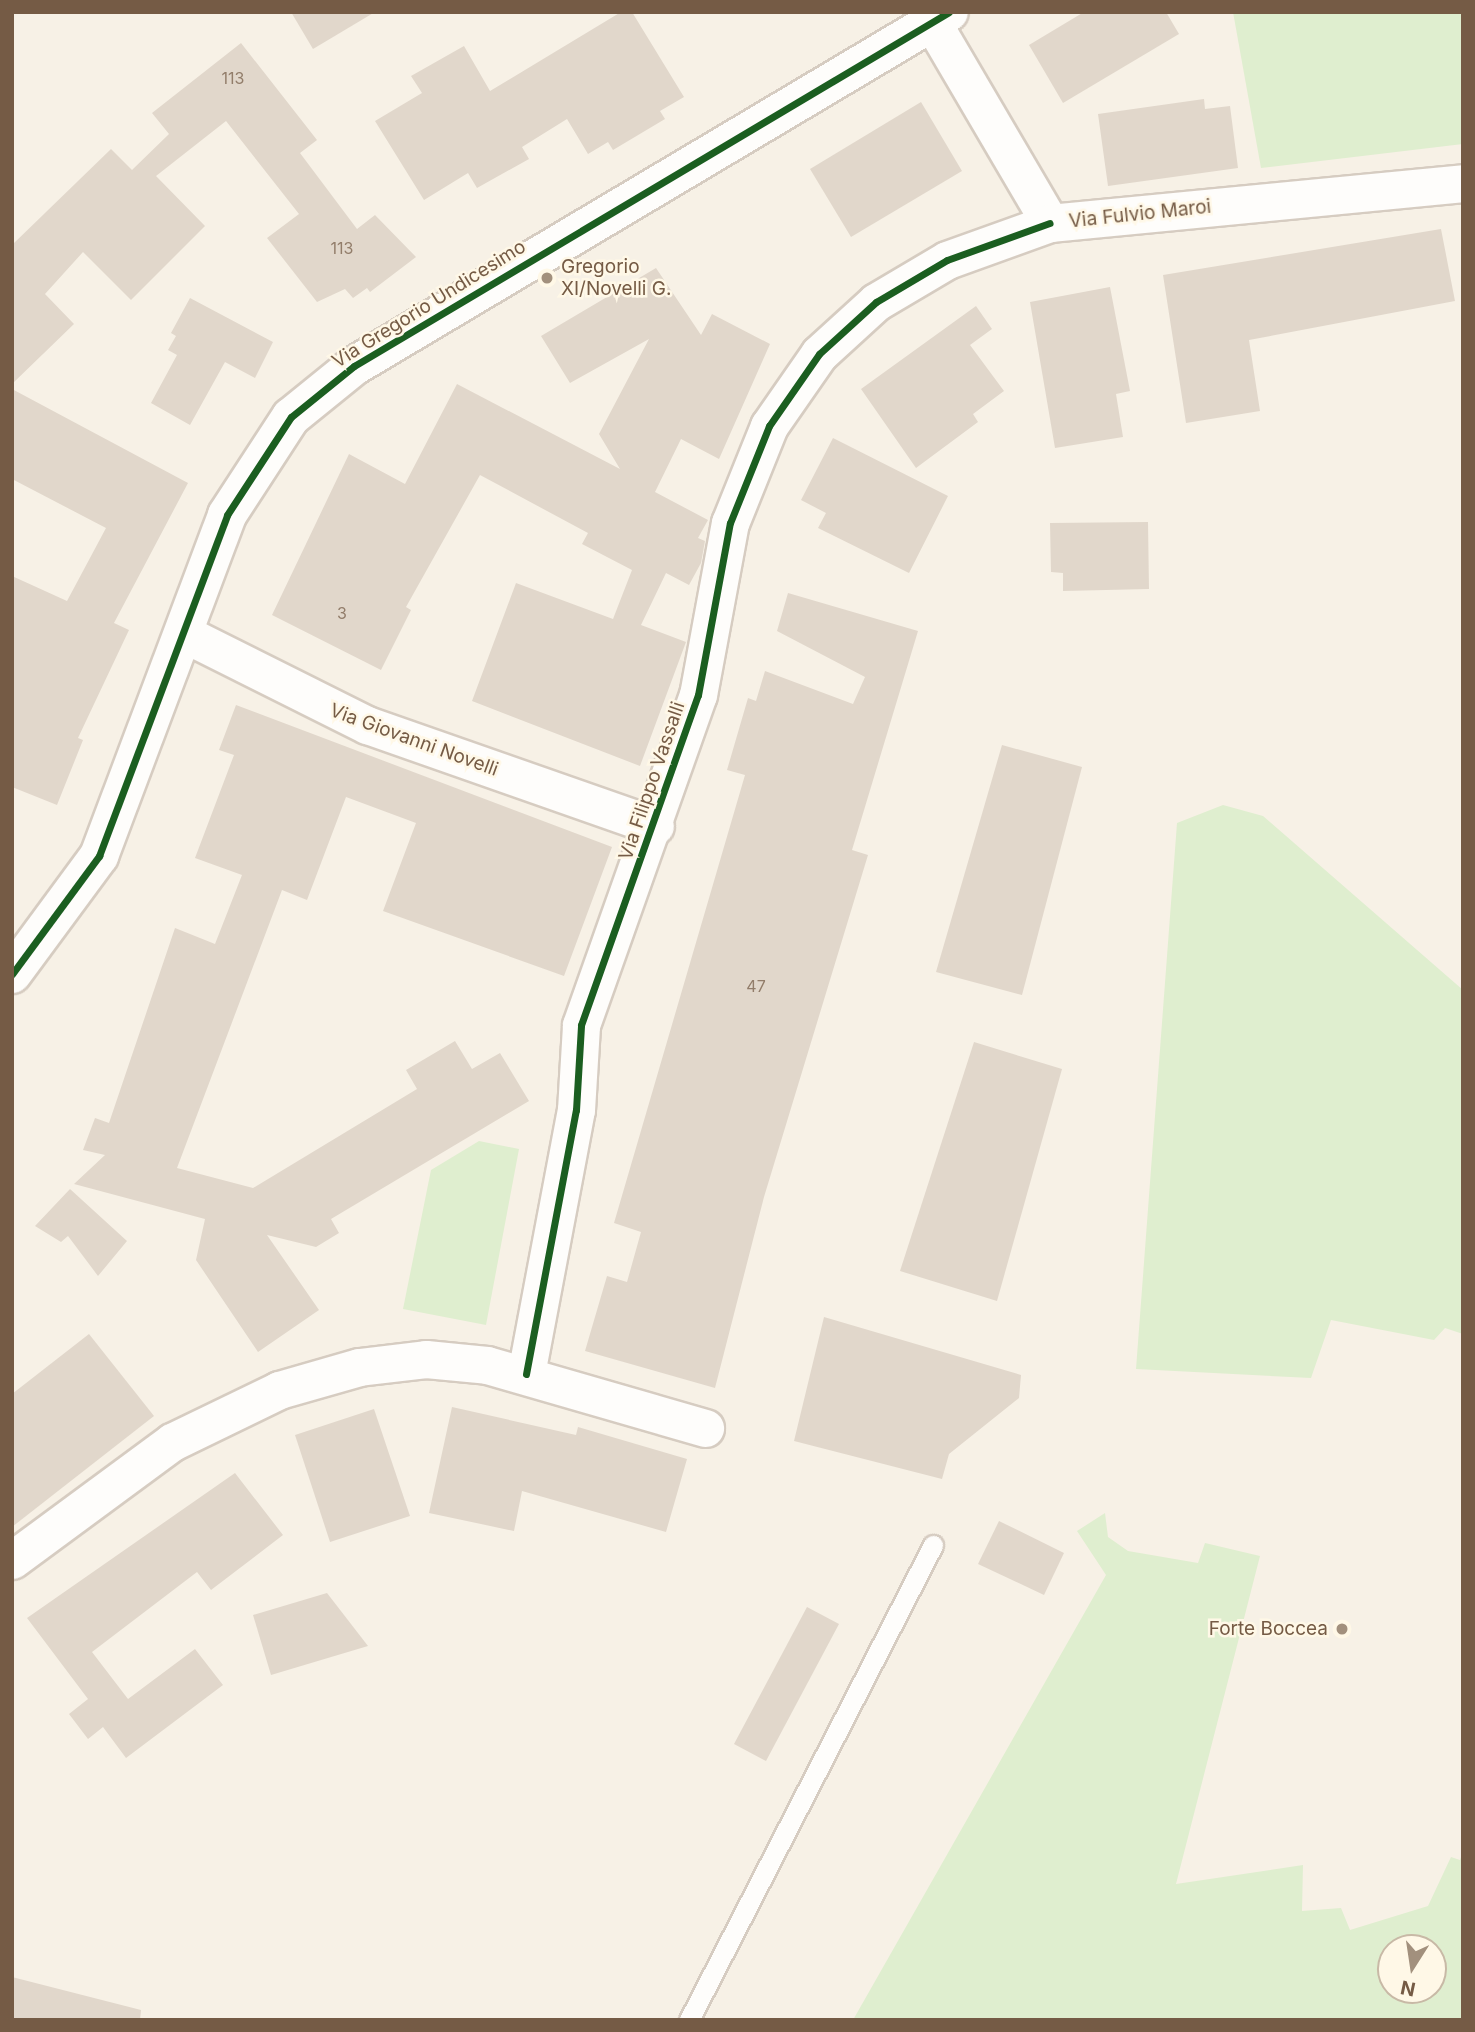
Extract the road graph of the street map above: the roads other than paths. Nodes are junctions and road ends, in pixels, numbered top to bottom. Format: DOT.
graph roads {
  1 [pos="941,17"];
  2 [pos="1463,183"];
  3 [pos="1050,223"];
  4 [pos="183,634"];
  5 [pos="655,826"];
  6 [pos="12,974"];
  7 [pos="526,1374"];
  8 [pos="705,1428"];
  9 [pos="933,1545"];
  10 [pos="12,1560"];
  11 [pos="689,2020"];
  1 -- 3 [label="street, Via Fulvio Maroi"];
  1 -- 4 [label="street, Via Gregorio Undicesimo"];
  2 -- 3 [label="street, Via Fulvio Maroi"];
  3 -- 5 [label="street, Via Filippo Vassalli"];
  4 -- 5 [label="street, Via Giovanni Novelli"];
  4 -- 6 [label="street, Via Gregorio Undicesimo"];
  5 -- 7 [label="street, Via Filippo Vassalli"];
  7 -- 8 [label="street"];
  7 -- 10 [label="street"];
  9 -- 11 [label="lane"];
}
